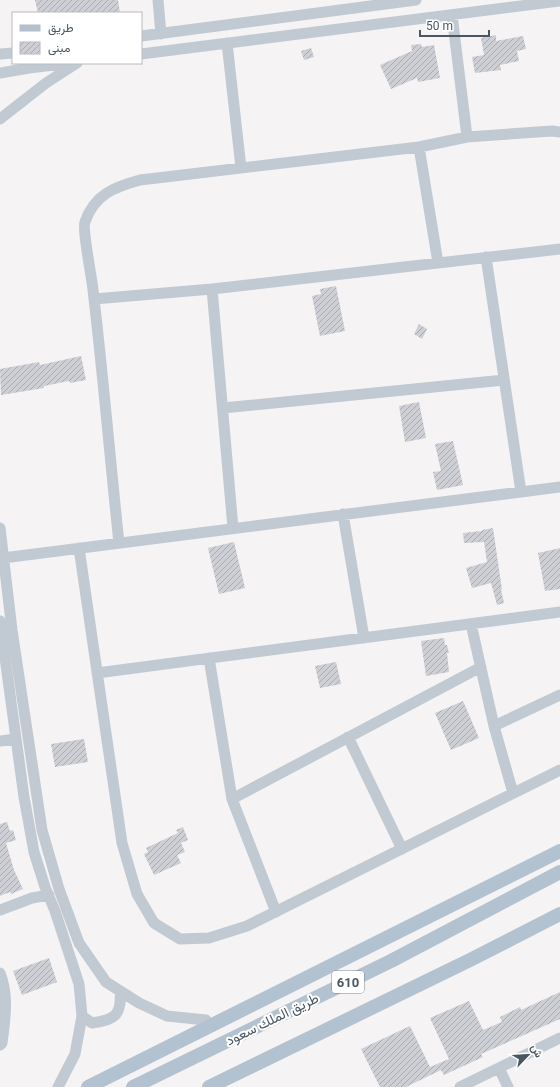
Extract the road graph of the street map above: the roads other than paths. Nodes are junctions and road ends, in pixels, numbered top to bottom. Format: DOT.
graph roads {
  1 [pos="158,0"];
  2 [pos="416,0"];
  3 [pos="560,1"];
  4 [pos="452,15"];
  5 [pos="162,34"];
  6 [pos="142,36"];
  7 [pos="226,42"];
  8 [pos="12,53"];
  9 [pos="0,54"];
  10 [pos="142,54"];
  11 [pos="63,64"];
  12 [pos="75,64"];
  13 [pos="0,74"];
  14 [pos="0,119"];
  15 [pos="560,132"];
  16 [pos="467,138"];
  17 [pos="419,147"];
  18 [pos="241,168"];
  19 [pos="560,249"];
  20 [pos="486,257"];
  21 [pos="438,263"];
  22 [pos="212,289"];
  23 [pos="94,299"];
  24 [pos="504,380"];
  25 [pos="223,408"];
  26 [pos="560,487"];
  27 [pos="521,492"];
  28 [pos="343,514"];
  29 [pos="0,528"];
  30 [pos="233,528"];
  31 [pos="119,543"];
  32 [pos="79,548"];
  33 [pos="3,558"];
  34 [pos="560,612"];
  35 [pos="0,621"];
  36 [pos="471,624"];
  37 [pos="364,638"];
  38 [pos="209,658"];
  39 [pos="480,667"];
  40 [pos="97,673"];
  41 [pos="560,696"];
  42 [pos="494,726"];
  43 [pos="348,738"];
  44 [pos="15,739"];
  45 [pos="0,741"];
  46 [pos="560,770"];
  47 [pos="513,793"];
  48 [pos="232,799"];
  49 [pos="402,849"];
  50 [pos="560,851"];
  51 [pos="560,872"];
  52 [pos="49,894"];
  53 [pos="0,910"];
  54 [pos="276,912"];
  55 [pos="560,914"];
  56 [pos="0,973"];
  57 [pos="120,991"];
  58 [pos="82,1016"];
  59 [pos="206,1020"];
  60 [pos="560,1038"];
  61 [pos="0,1045"];
  62 [pos="499,1068"];
  63 [pos="58,1087"];
  64 [pos="88,1087"];
  65 [pos="134,1087"];
  66 [pos="209,1087"];
  67 [pos="460,1087"];
  68 [pos="508,1087"];
  1 -- 5 [label="street"];
  2 -- 5 [label="street"];
  3 -- 4 [label="street"];
  4 -- 7 [label="street"];
  4 -- 16 [label="street"];
  5 -- 6 [label="street"];
  7 -- 10 [label="street"];
  7 -- 18 [label="street"];
  8 -- 9 [label="street"];
  11 -- 13 [label="street"];
  12 -- 14 [label="street"];
  15 -- 16 [label="street"];
  16 -- 17 [label="street"];
  17 -- 18 [label="street"];
  17 -- 21 [label="street"];
  18 -- 23 [label="street"];
  19 -- 20 [label="street"];
  20 -- 21 [label="street"];
  20 -- 24 [label="street"];
  21 -- 22 [label="street"];
  22 -- 23 [label="street"];
  22 -- 25 [label="street"];
  23 -- 31 [label="street"];
  24 -- 25 [label="street"];
  24 -- 27 [label="street"];
  25 -- 30 [label="street"];
  26 -- 27 [label="street"];
  27 -- 28 [label="street"];
  28 -- 30 [label="street"];
  28 -- 37 [label="street"];
  29 -- 33 [label="street"];
  30 -- 31 [label="street"];
  31 -- 32 [label="street"];
  32 -- 33 [label="street"];
  32 -- 40 [label="street"];
  33 -- 57 [label="street"];
  34 -- 36 [label="street"];
  35 -- 44 [label="street"];
  36 -- 37 [label="street"];
  36 -- 39 [label="street"];
  37 -- 38 [label="street"];
  38 -- 40 [label="street"];
  38 -- 48 [label="street"];
  39 -- 42 [label="street"];
  39 -- 43 [label="street"];
  40 -- 54 [label="street"];
  41 -- 42 [label="street"];
  42 -- 47 [label="street"];
  43 -- 48 [label="street"];
  43 -- 49 [label="street"];
  44 -- 45 [label="street"];
  44 -- 52 [label="street"];
  46 -- 47 [label="street"];
  47 -- 49 [label="street"];
  48 -- 54 [label="street"];
  49 -- 54 [label="street"];
  50 -- 64 [label="main road"];
  51 -- 65 [label="main road, طريق الملك سعود / 610"];
  52 -- 53 [label="street"];
  52 -- 58 [label="street"];
  55 -- 66 [label="main road, 610"];
  56 -- 61 [label="street"];
  57 -- 58 [label="street"];
  57 -- 59 [label="street"];
  58 -- 63 [label="street"];
  60 -- 62 [label="street"];
  62 -- 67 [label="street"];
  62 -- 68 [label="street"];
}
